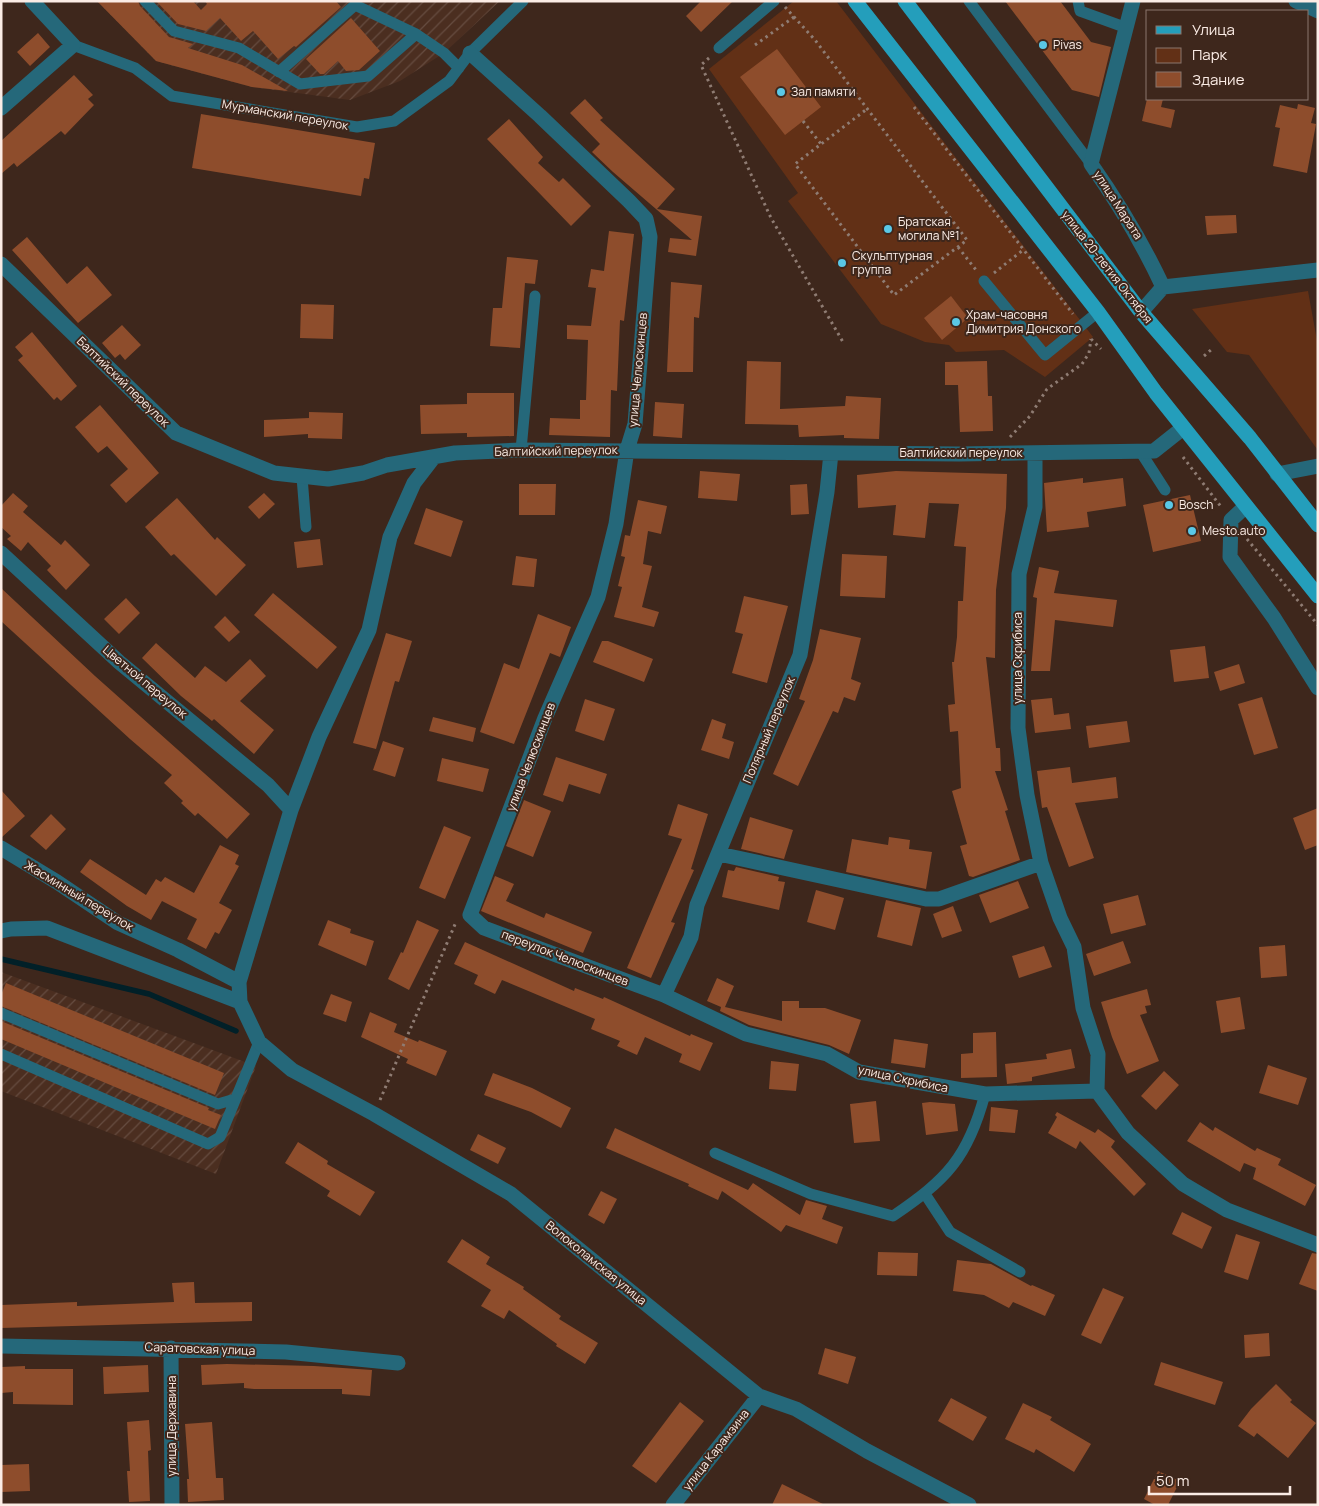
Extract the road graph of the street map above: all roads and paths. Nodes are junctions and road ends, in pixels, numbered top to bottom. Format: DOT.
graph roads {
  1 [pos="32,1"];
  2 [pos="145,1"];
  3 [pos="523,1"];
  4 [pos="774,1"];
  5 [pos="780,1"];
  6 [pos="855,1"];
  7 [pos="905,1"];
  8 [pos="969,1"];
  9 [pos="1078,1"];
  10 [pos="1133,1"];
  11 [pos="1296,1"];
  12 [pos="1318,10"];
  13 [pos="794,17"];
  14 [pos="1126,28"];
  15 [pos="416,34"];
  16 [pos="755,44"];
  17 [pos="72,45"];
  18 [pos="719,48"];
  19 [pos="470,53"];
  20 [pos="459,68"];
  21 [pos="279,72"];
  22 [pos="1,108"];
  23 [pos="868,109"];
  24 [pos="803,121"];
  25 [pos="928,125"];
  26 [pos="821,144"];
  27 [pos="1092,164"];
  28 [pos="958,247"];
  29 [pos="1022,250"];
  30 [pos="1,264"];
  31 [pos="1318,270"];
  32 [pos="984,281"];
  33 [pos="1163,288"];
  34 [pos="534,296"];
  35 [pos="1098,312"];
  36 [pos="1141,312"];
  37 [pos="1072,314"];
  38 [pos="1091,338"];
  39 [pos="843,342"];
  40 [pos="1212,349"];
  41 [pos="1204,356"];
  42 [pos="1183,428"];
  43 [pos="1007,441"];
  44 [pos="521,450"];
  45 [pos="627,450"];
  46 [pos="1140,451"];
  47 [pos="831,453"];
  48 [pos="1035,454"];
  49 [pos="1181,454"];
  50 [pos="434,457"];
  51 [pos="1318,466"];
  52 [pos="1277,474"];
  53 [pos="302,477"];
  54 [pos="1165,490"];
  55 [pos="1246,506"];
  56 [pos="1228,516"];
  57 [pos="1318,525"];
  58 [pos="306,527"];
  59 [pos="1240,531"];
  60 [pos="1,553"];
  61 [pos="1318,596"];
  62 [pos="1318,625"];
  63 [pos="1318,688"];
  64 [pos="291,810"];
  65 [pos="1,848"];
  66 [pos="719,854"];
  67 [pos="1041,864"];
  68 [pos="465,914"];
  69 [pos="1,931"];
  70 [pos="239,982"];
  71 [pos="664,996"];
  72 [pos="240,1002"];
  73 [pos="1,1013"];
  74 [pos="259,1042"];
  75 [pos="1,1054"];
  76 [pos="1097,1091"];
  77 [pos="986,1094"];
  78 [pos="235,1099"];
  79 [pos="374,1114"];
  80 [pos="715,1153"];
  81 [pos="925,1194"];
  82 [pos="1318,1245"];
  83 [pos="1020,1272"];
  84 [pos="1,1346"];
  85 [pos="171,1348"];
  86 [pos="398,1363"];
  87 [pos="759,1396"];
  88 [pos="172,1505"];
  89 [pos="673,1505"];
  90 [pos="969,1505"];
  1 -- 17 [label="street, Мурманский переулок"];
  2 -- 21 [label="lane"];
  3 -- 19 [label="lane, Мурманский переулок"];
  4 -- 18 [label="lane"];
  5 -- 13 [label="path"];
  6 -- 35 [label="main road"];
  7 -- 36 [label="main road, улица 20-летия Октября"];
  8 -- 27 [label="lane"];
  9 -- 14 [label="lane"];
  10 -- 14 [label="street, улица Марата"];
  11 -- 12 [label="street"];
  13 -- 16 [label="path"];
  13 -- 23 [label="path"];
  14 -- 27 [label="street, улица Марата"];
  15 -- 20 [label="lane"];
  15 -- 21 [label="lane"];
  15 -- 21 [label="lane"];
  17 -- 20 [label="lane, Мурманский переулок"];
  17 -- 22 [label="street"];
  18 -- 39 [label="path"];
  19 -- 20 [label="lane, Мурманский переулок"];
  19 -- 45 [label="street, улица Челюскинцев"];
  23 -- 26 [label="path"];
  23 -- 28 [label="path"];
  24 -- 26 [label="path"];
  25 -- 29 [label="path"];
  26 -- 28 [label="path"];
  27 -- 33 [label="street, улица Марата"];
  28 -- 32 [label="path"];
  29 -- 32 [label="path"];
  29 -- 37 [label="path"];
  30 -- 53 [label="street, Балтийский переулок"];
  31 -- 33 [label="street"];
  32 -- 35 [label="lane"];
  33 -- 36 [label="street"];
  34 -- 44 [label="lane"];
  35 -- 42 [label="main road"];
  36 -- 52 [label="main road, улица 20-летия Октября"];
  38 -- 43 [label="path"];
  40 -- 41 [label="path"];
  42 -- 46 [label="street, Балтийский переулок"];
  42 -- 55 [label="main road"];
  44 -- 45 [label="street, Балтийский переулок"];
  44 -- 50 [label="street, Балтийский переулок"];
  45 -- 47 [label="street, Балтийский переулок"];
  45 -- 68 [label="street, улица Челюскинцев"];
  46 -- 48 [label="street, Балтийский переулок"];
  46 -- 54 [label="lane"];
  47 -- 48 [label="street, Балтийский переулок"];
  47 -- 66 [label="street, Полярный переулок"];
  48 -- 67 [label="street, улица Скрибиса"];
  49 -- 56 [label="path"];
  50 -- 53 [label="street, Балтийский переулок"];
  50 -- 64 [label="street"];
  51 -- 52 [label="street"];
  52 -- 57 [label="main road, улица 20-летия Октября"];
  53 -- 58 [label="lane"];
  55 -- 61 [label="main road"];
  55 -- 63 [label="street"];
  59 -- 62 [label="path"];
  60 -- 64 [label="street, Цветной переулок"];
  64 -- 70 [label="street"];
  65 -- 70 [label="street, Жасминный переулок"];
  66 -- 67 [label="street"];
  66 -- 71 [label="street, Полярный переулок"];
  67 -- 76 [label="street, улица Скрибиса"];
  68 -- 71 [label="street, переулок Челюскинцев"];
  68 -- 79 [label="path"];
  69 -- 72 [label="street"];
  70 -- 72 [label="street"];
  71 -- 77 [label="street, улица Скрибиса"];
  72 -- 74 [label="street, Волоколамская улица"];
  73 -- 78 [label="lane"];
  74 -- 78 [label="lane"];
  74 -- 79 [label="street, Волоколамская улица"];
  75 -- 78 [label="lane"];
  76 -- 77 [label="street, улица Скрибиса"];
  76 -- 82 [label="street"];
  77 -- 81 [label="lane"];
  79 -- 87 [label="street, Волоколамская улица"];
  80 -- 81 [label="lane"];
  81 -- 83 [label="lane"];
  84 -- 85 [label="street, Саратовская улица"];
  85 -- 86 [label="street, Саратовская улица"];
  85 -- 88 [label="street, улица Державина"];
  87 -- 89 [label="street, улица Карамзина"];
  87 -- 90 [label="street, Волоколамская улица"];
}
